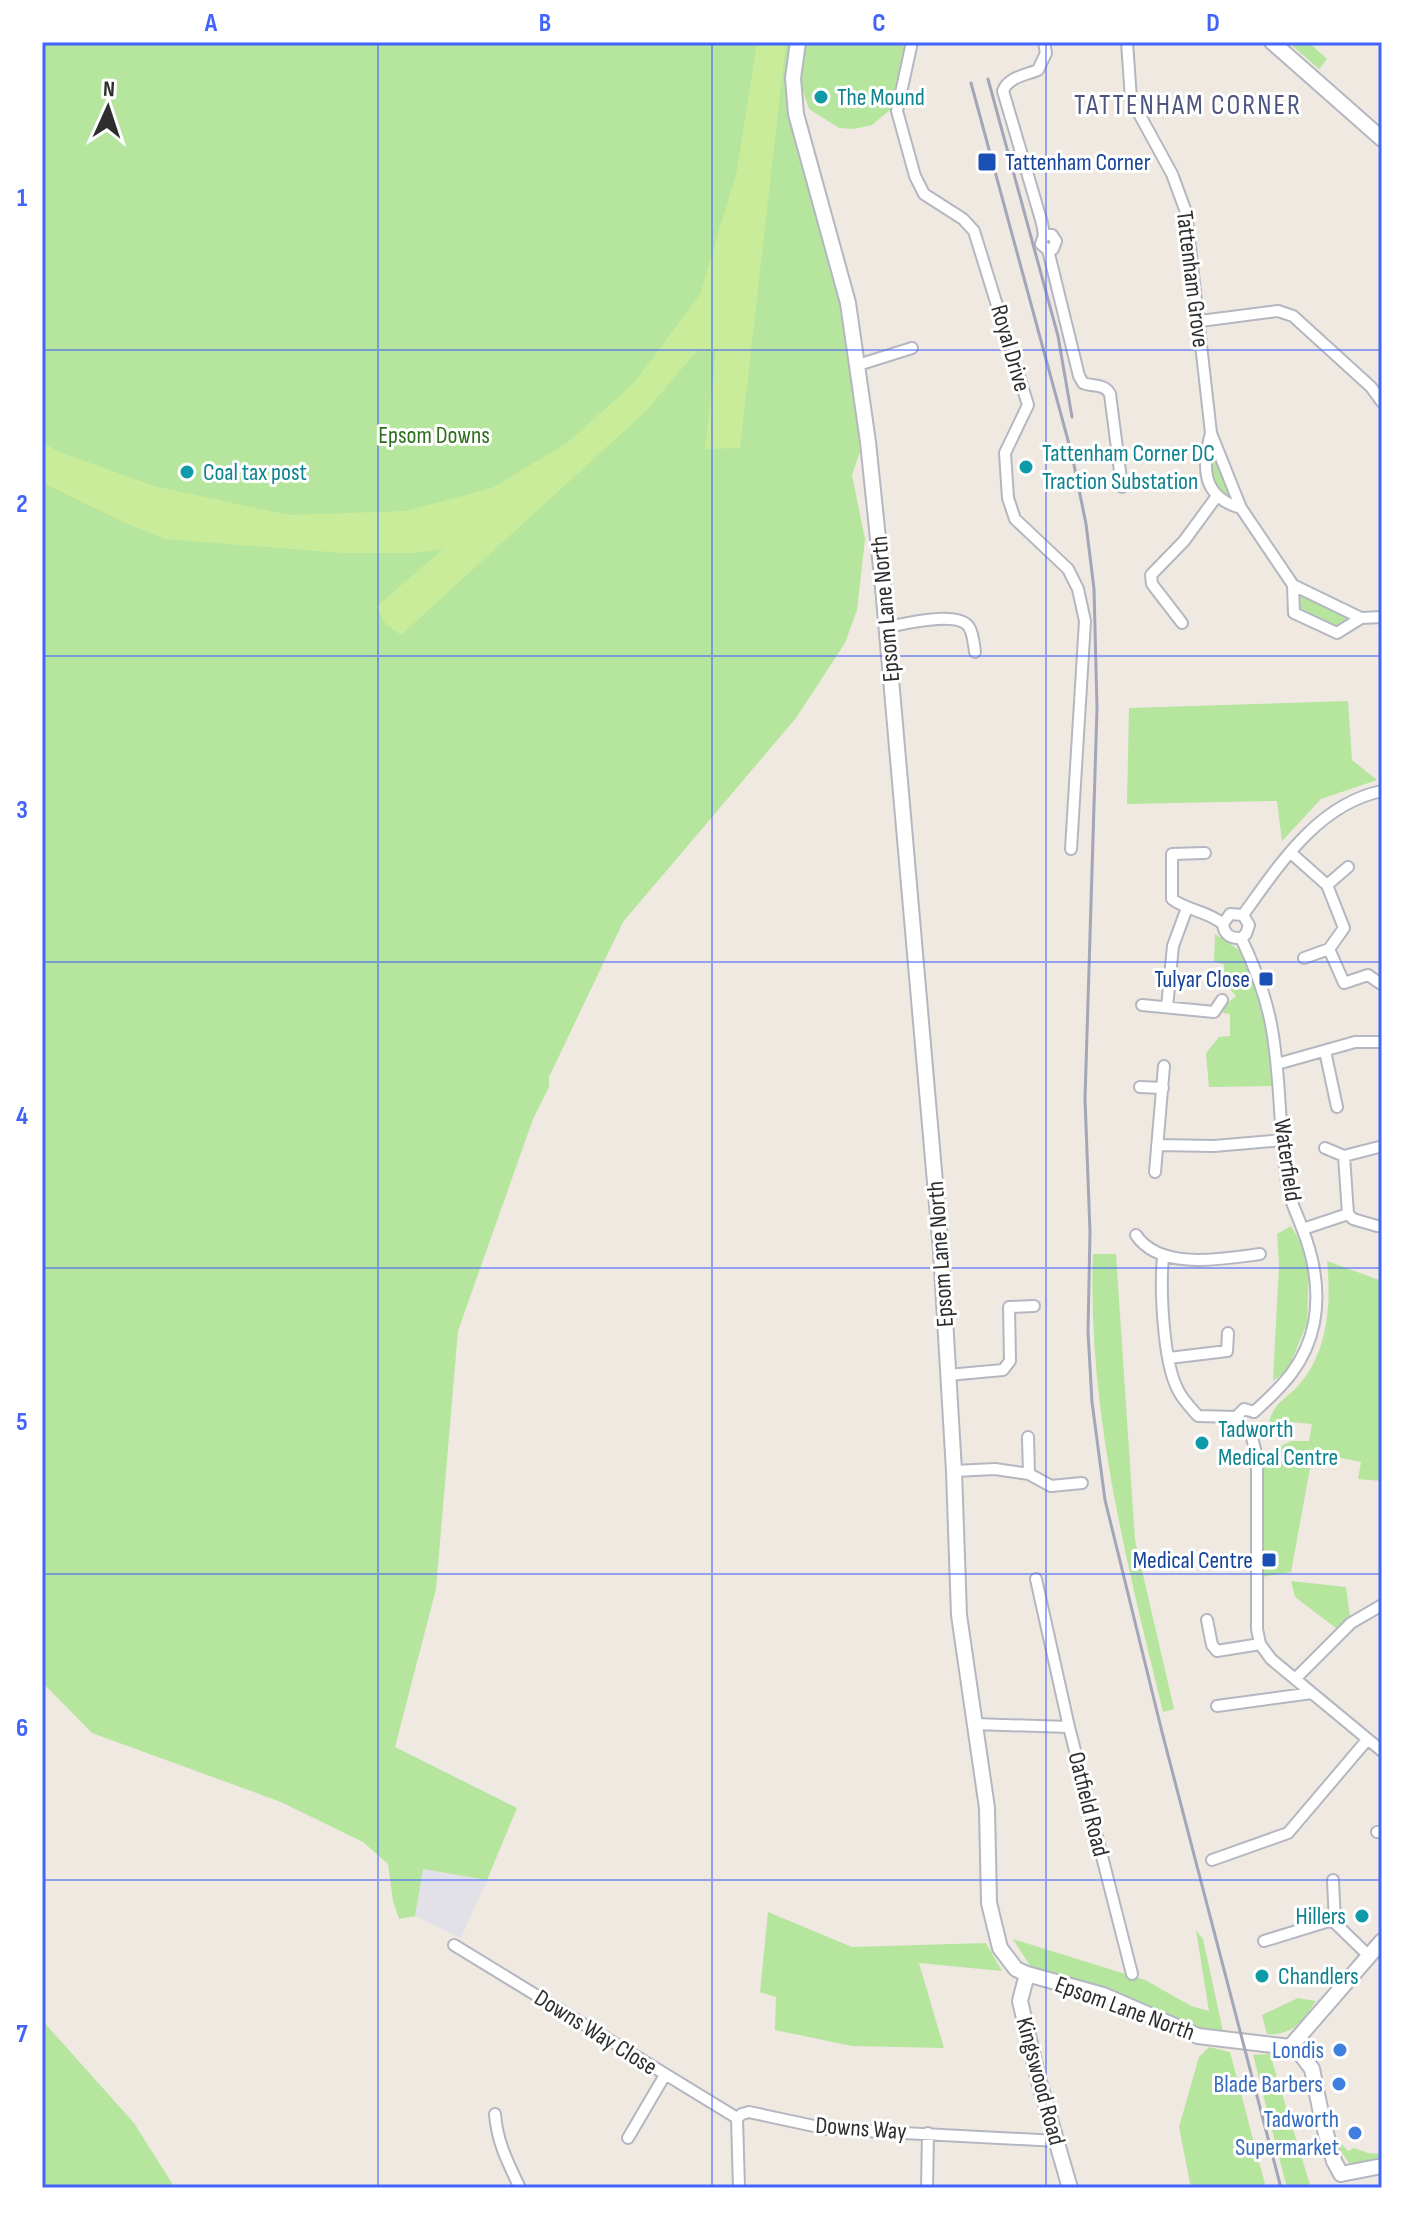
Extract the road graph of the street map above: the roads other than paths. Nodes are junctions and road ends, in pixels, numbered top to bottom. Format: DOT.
graph roads {
  1 [pos="798,42"];
  2 [pos="912,42"];
  3 [pos="1044,42"];
  4 [pos="1127,42"];
  5 [pos="1272,42"];
  6 [pos="1382,139"];
  7 [pos="1200,321"];
  8 [pos="912,348"];
  9 [pos="858,365"];
  10 [pos="1377,388"];
  11 [pos="1382,402"];
  12 [pos="1211,433"];
  13 [pos="1122,487"];
  14 [pos="1217,496"];
  15 [pos="1241,508"];
  16 [pos="1293,585"];
  17 [pos="1382,617"];
  18 [pos="1361,618"];
  19 [pos="1182,623"];
  20 [pos="887,627"];
  21 [pos="975,652"];
  22 [pos="1382,791"];
  23 [pos="1071,849"];
  24 [pos="1205,853"];
  25 [pos="1291,853"];
  26 [pos="1348,867"];
  27 [pos="1327,885"];
  28 [pos="1187,908"];
  29 [pos="1243,915"];
  30 [pos="1223,924"];
  31 [pos="1241,938"];
  32 [pos="1329,949"];
  33 [pos="1304,958"];
  34 [pos="1381,984"];
  35 [pos="1222,1000"];
  36 [pos="1142,1005"];
  37 [pos="1167,1007"];
  38 [pos="1382,1042"];
  39 [pos="1325,1051"];
  40 [pos="1277,1064"];
  41 [pos="1164,1066"];
  42 [pos="1140,1087"];
  43 [pos="1163,1088"];
  44 [pos="1337,1107"];
  45 [pos="1283,1140"];
  46 [pos="1157,1145"];
  47 [pos="1379,1147"];
  48 [pos="1325,1148"];
  49 [pos="1344,1156"];
  50 [pos="1155,1172"];
  51 [pos="1348,1214"];
  52 [pos="1377,1226"];
  53 [pos="1303,1229"];
  54 [pos="1136,1235"];
  55 [pos="1260,1254"];
  56 [pos="1163,1257"];
  57 [pos="1034,1306"];
  58 [pos="1228,1333"];
  59 [pos="1169,1358"];
  60 [pos="948,1375"];
  61 [pos="1254,1412"];
  62 [pos="1236,1417"];
  63 [pos="1250,1430"];
  64 [pos="1028,1437"];
  65 [pos="954,1471"];
  66 [pos="1029,1474"];
  67 [pos="1082,1483"];
  68 [pos="1036,1579"];
  69 [pos="1382,1605"];
  70 [pos="1207,1620"];
  71 [pos="1260,1644"];
  72 [pos="1296,1678"];
  73 [pos="1312,1693"];
  74 [pos="1217,1706"];
  75 [pos="974,1724"];
  76 [pos="1069,1727"];
  77 [pos="1367,1740"];
  78 [pos="1382,1751"];
  79 [pos="1212,1860"];
  80 [pos="1333,1880"];
  81 [pos="1335,1923"];
  82 [pos="1264,1941"];
  83 [pos="1382,1941"];
  84 [pos="454,1945"];
  85 [pos="1369,1956"];
  86 [pos="1027,1974"];
  87 [pos="1132,1974"];
  88 [pos="1290,2047"];
  89 [pos="665,2075"];
  90 [pos="495,2114"];
  91 [pos="737,2118"];
  92 [pos="928,2133"];
  93 [pos="628,2138"];
  94 [pos="1057,2141"];
  95 [pos="1382,2166"];
  96 [pos="1341,2181"];
  97 [pos="520,2188"];
  98 [pos="739,2188"];
  99 [pos="927,2188"];
  100 [pos="1070,2188"];
  1 -- 9 [label="main road, Epsom Lane North"];
  2 -- 23 [label="street, Royal Drive"];
  3 -- 13 [label="street"];
  4 -- 7 [label="street, Tattenham Grove"];
  5 -- 6 [label="main road"];
  7 -- 10 [label="street"];
  7 -- 12 [label="street, Tattenham Grove"];
  8 -- 9 [label="street"];
  9 -- 20 [label="main road, Epsom Lane North"];
  10 -- 11 [label="street"];
  12 -- 14 [label="street, Tattenham Grove"];
  12 -- 15 [label="street, Tattenham Grove"];
  14 -- 15 [label="street, Tattenham Grove"];
  14 -- 19 [label="street"];
  15 -- 16 [label="street, Tattenham Grove"];
  16 -- 18 [label="street, Tattenham Grove"];
  16 -- 18 [label="street, Tattenham Grove"];
  17 -- 18 [label="street, Tattenham Grove"];
  20 -- 21 [label="street"];
  20 -- 60 [label="main road, Epsom Lane North"];
  22 -- 25 [label="street"];
  24 -- 28 [label="street"];
  25 -- 27 [label="street"];
  25 -- 29 [label="street"];
  26 -- 27 [label="street"];
  27 -- 32 [label="street"];
  28 -- 30 [label="street"];
  28 -- 37 [label="street"];
  29 -- 30 [label="street"];
  29 -- 31 [label="street"];
  30 -- 31 [label="street"];
  31 -- 40 [label="street, Waterfield"];
  32 -- 33 [label="street"];
  32 -- 34 [label="street"];
  35 -- 37 [label="street"];
  36 -- 37 [label="street"];
  38 -- 39 [label="street"];
  39 -- 40 [label="street"];
  39 -- 44 [label="street"];
  40 -- 45 [label="street, Waterfield"];
  41 -- 43 [label="street"];
  42 -- 43 [label="street"];
  43 -- 46 [label="street"];
  45 -- 46 [label="street"];
  45 -- 53 [label="street, Waterfield"];
  46 -- 50 [label="street"];
  47 -- 49 [label="street"];
  48 -- 49 [label="street"];
  49 -- 51 [label="street"];
  51 -- 52 [label="street"];
  51 -- 53 [label="street"];
  53 -- 61 [label="street, Waterfield"];
  54 -- 56 [label="street"];
  55 -- 56 [label="street"];
  56 -- 59 [label="street"];
  57 -- 60 [label="street"];
  58 -- 59 [label="street"];
  59 -- 62 [label="street"];
  60 -- 65 [label="main road, Epsom Lane North"];
  61 -- 62 [label="street"];
  61 -- 63 [label="street"];
  62 -- 63 [label="street"];
  63 -- 71 [label="street"];
  64 -- 66 [label="street"];
  65 -- 66 [label="street"];
  65 -- 75 [label="main road, Epsom Lane North"];
  66 -- 67 [label="street"];
  68 -- 76 [label="street"];
  69 -- 72 [label="street"];
  70 -- 71 [label="street"];
  71 -- 72 [label="street"];
  72 -- 73 [label="street"];
  73 -- 74 [label="street"];
  73 -- 77 [label="street"];
  75 -- 76 [label="street, Oatfield Road"];
  75 -- 86 [label="main road, Epsom Lane North"];
  76 -- 87 [label="street, Oatfield Road"];
  77 -- 78 [label="street"];
  77 -- 79 [label="street"];
  80 -- 81 [label="street"];
  81 -- 82 [label="street"];
  81 -- 85 [label="street"];
  83 -- 85 [label="main road"];
  84 -- 89 [label="street, Downs Way Close"];
  85 -- 88 [label="main road"];
  86 -- 88 [label="main road, Epsom Lane North"];
  86 -- 94 [label="main road, Kingswood Road"];
  88 -- 96 [label="main road"];
  89 -- 91 [label="street, Downs Way Close"];
  89 -- 93 [label="street"];
  90 -- 97 [label="street"];
  91 -- 92 [label="street, Downs Way"];
  91 -- 98 [label="street"];
  92 -- 94 [label="street, Downs Way"];
  92 -- 99 [label="street"];
  94 -- 100 [label="main road, Kingswood Road"];
  95 -- 96 [label="main road"];
}
